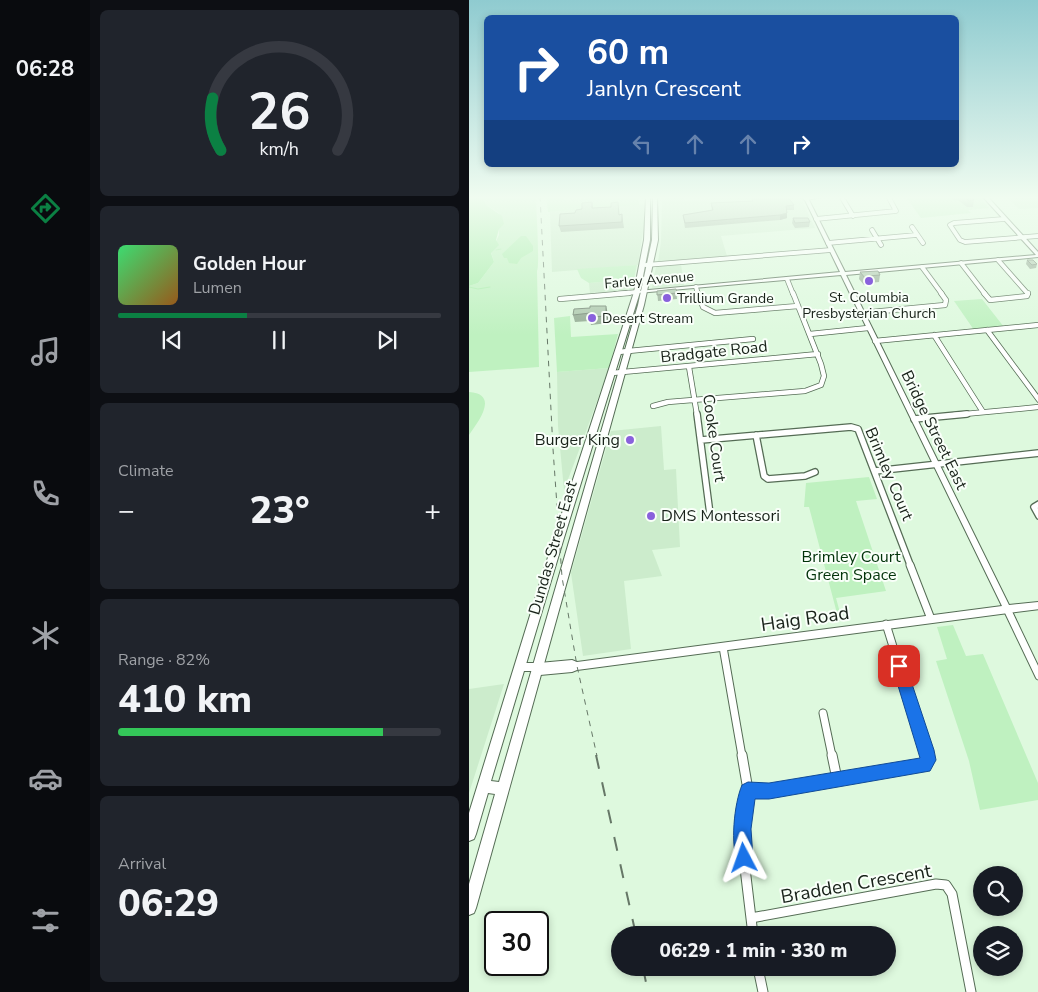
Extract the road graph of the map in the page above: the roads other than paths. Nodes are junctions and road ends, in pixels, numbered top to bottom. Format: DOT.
graph roads {
  1 [pos="646,242"];
  2 [pos="654,242"];
  3 [pos="835,242"];
  4 [pos="879,242"];
  5 [pos="1025,242"];
  6 [pos="828,243"];
  7 [pos="881,245"];
  8 [pos="831,250"];
  9 [pos="1038,256"];
  10 [pos="998,260"];
  11 [pos="961,263"];
  12 [pos="651,264"];
  13 [pos="643,265"];
  14 [pos="922,267"];
  15 [pos="842,274"];
  16 [pos="787,279"];
  17 [pos="696,287"];
  18 [pos="637,292"];
  19 [pos="645,292"];
  20 [pos="560,299"];
  21 [pos="633,305"];
  22 [pos="641,306"];
  23 [pos="798,306"];
  24 [pos="861,313"];
  25 [pos="1038,325"];
  26 [pos="868,328"];
  27 [pos="987,330"];
  28 [pos="810,334"];
  29 [pos="934,335"];
  30 [pos="753,339"];
  31 [pos="875,341"];
  32 [pos="629,351"];
  33 [pos="618,352"];
  34 [pos="818,354"];
  35 [pos="689,367"];
  36 [pos="612,373"];
  37 [pos="622,373"];
  38 [pos="695,400"];
  39 [pos="1038,400"];
  40 [pos="653,406"];
  41 [pos="1038,407"];
  42 [pos="983,412"];
  43 [pos="914,419"];
  44 [pos="605,432"];
  45 [pos="593,433"];
  46 [pos="756,435"];
  47 [pos="701,440"];
  48 [pos="1038,453"];
  49 [pos="936,464"];
  50 [pos="875,471"];
  51 [pos="815,472"];
  52 [pos="578,480"];
  53 [pos="591,480"];
  54 [pos="1038,504"];
  55 [pos="710,514"];
  56 [pos="1038,516"];
  57 [pos="1038,605"];
  58 [pos="1007,609"];
  59 [pos="931,619"];
  60 [pos="886,624"];
  61 [pos="723,647"];
  62 [pos="519,667"];
  63 [pos="536,668"];
  64 [pos="1038,676"];
  65 [pos="823,713"];
  66 [pos="837,779"];
  67 [pos="483,787"];
  68 [pos="502,788"];
  69 [pos="748,790"];
  70 [pos="469,834"];
  71 [pos="472,885"];
  72 [pos="469,908"];
  73 [pos="751,918"];
  74 [pos="752,926"];
  75 [pos="760,976"];
  76 [pos="763,992"];
  77 [pos="971,992"];
  1 -- 13 [label="main road, Dundas Street East"];
  2 -- 12 [label="main road, Dundas Street East"];
  3 -- 6 [label="street"];
  4 -- 7 [label="street"];
  5 -- 9 [label="street"];
  6 -- 8 [label="street, Bridge Street East"];
  8 -- 12 [label="street"];
  8 -- 15 [label="street, Bridge Street East"];
  9 -- 10 [label="street, Farley Avenue"];
  10 -- 11 [label="street, Farley Avenue"];
  10 -- 11 [label="street"];
  11 -- 14 [label="street, Farley Avenue"];
  12 -- 13 [label="street"];
  12 -- 19 [label="main road, Dundas Street East"];
  13 -- 18 [label="main road, Dundas Street East"];
  14 -- 15 [label="street, Farley Avenue"];
  14 -- 24 [label="street"];
  15 -- 16 [label="street, Farley Avenue"];
  15 -- 24 [label="street, Bridge Street East"];
  16 -- 17 [label="street, Farley Avenue"];
  16 -- 23 [label="street"];
  17 -- 19 [label="street, Farley Avenue"];
  17 -- 23 [label="street"];
  18 -- 19 [label="street, Farley Avenue"];
  18 -- 20 [label="street, Farley Avenue"];
  18 -- 21 [label="main road, Dundas Street East"];
  19 -- 22 [label="main road, Dundas Street East"];
  21 -- 22 [label="main road"];
  21 -- 33 [label="main road, Dundas Street East"];
  22 -- 32 [label="main road, Dundas Street East"];
  23 -- 28 [label="street"];
  24 -- 26 [label="street, Bridge Street East"];
  25 -- 27 [label="street"];
  26 -- 28 [label="street"];
  26 -- 31 [label="street, Bridge Street East"];
  27 -- 29 [label="street"];
  27 -- 39 [label="street"];
  28 -- 34 [label="street"];
  29 -- 31 [label="street"];
  29 -- 42 [label="street"];
  30 -- 32 [label="street"];
  31 -- 43 [label="street, Bridge Street East"];
  32 -- 33 [label="street"];
  32 -- 37 [label="main road, Dundas Street East"];
  33 -- 36 [label="main road, Dundas Street East"];
  34 -- 35 [label="street, Bradgate Road"];
  34 -- 38 [label="street"];
  35 -- 37 [label="street, Bradgate Road"];
  35 -- 38 [label="street, Cooke Court"];
  36 -- 37 [label="street, Bradgate Road"];
  36 -- 45 [label="main road, Dundas Street East"];
  37 -- 44 [label="main road, Dundas Street East"];
  38 -- 40 [label="street"];
  38 -- 47 [label="street, Cooke Court"];
  41 -- 42 [label="street"];
  42 -- 43 [label="street"];
  43 -- 49 [label="street, Bridge Street East"];
  44 -- 45 [label="main road"];
  44 -- 53 [label="main road, Dundas Street East"];
  45 -- 52 [label="main road, Dundas Street East"];
  46 -- 47 [label="street, Brimley Court"];
  46 -- 50 [label="street, Brimley Court"];
  46 -- 51 [label="street"];
  47 -- 55 [label="street, Cooke Court"];
  48 -- 49 [label="street"];
  49 -- 50 [label="street"];
  49 -- 58 [label="street, Bridge Street East"];
  50 -- 59 [label="street, Brimley Court"];
  52 -- 53 [label="main road"];
  52 -- 62 [label="main road, Dundas Street East"];
  53 -- 63 [label="main road, Dundas Street East"];
  54 -- 56 [label="street"];
  57 -- 58 [label="street, Haig Road"];
  58 -- 59 [label="street, Haig Road"];
  58 -- 64 [label="street, Bridge Street East"];
  59 -- 60 [label="street, Haig Road"];
  60 -- 61 [label="street, Haig Road"];
  60 -- 66 [label="street"];
  61 -- 63 [label="street, Haig Road"];
  61 -- 69 [label="street"];
  62 -- 63 [label="street, Haig Road"];
  62 -- 67 [label="main road, Dundas Street East"];
  63 -- 68 [label="main road, Dundas Street East"];
  65 -- 66 [label="street"];
  66 -- 69 [label="street"];
  67 -- 68 [label="main road"];
  67 -- 70 [label="main road, Dundas Street East"];
  68 -- 71 [label="main road, Dundas Street East"];
  69 -- 73 [label="street"];
  71 -- 72 [label="main road, Dundas Street East"];
  73 -- 74 [label="street"];
  73 -- 77 [label="street, Bradden Crescent"];
  75 -- 76 [label="street"];
}
